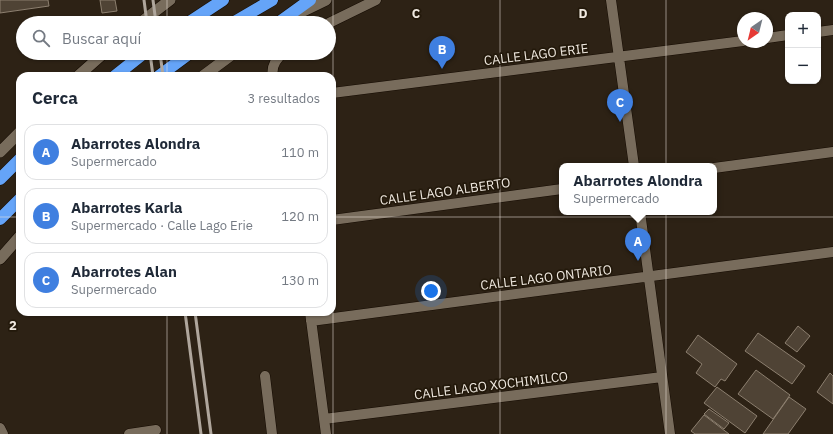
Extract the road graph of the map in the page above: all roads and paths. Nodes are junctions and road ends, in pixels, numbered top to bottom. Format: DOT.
graph roads {
  1 [pos="170,0"];
  2 [pos="223,0"];
  3 [pos="272,0"];
  4 [pos="310,0"];
  5 [pos="326,0"];
  6 [pos="376,0"];
  7 [pos="611,0"];
  8 [pos="149,16"];
  9 [pos="199,16"];
  10 [pos="244,16"];
  11 [pos="288,16"];
  12 [pos="293,16"];
  13 [pos="336,20"];
  14 [pos="833,30"];
  15 [pos="821,32"];
  16 [pos="785,36"];
  17 [pos="773,37"];
  18 [pos="737,42"];
  19 [pos="619,56"];
  20 [pos="96,60"];
  21 [pos="135,60"];
  22 [pos="181,60"];
  23 [pos="225,60"];
  24 [pos="276,60"];
  25 [pos="83,72"];
  26 [pos="120,72"];
  27 [pos="164,72"];
  28 [pos="208,72"];
  29 [pos="273,72"];
  30 [pos="336,92"];
  31 [pos="16,136"];
  32 [pos="0,152"];
  33 [pos="833,152"];
  34 [pos="16,163"];
  35 [pos="16,163"];
  36 [pos="634,163"];
  37 [pos="717,168"];
  38 [pos="0,175"];
  39 [pos="0,179"];
  40 [pos="559,189"];
  41 [pos="16,203"];
  42 [pos="640,215"];
  43 [pos="0,219"];
  44 [pos="336,219"];
  45 [pos="16,241"];
  46 [pos="833,252"];
  47 [pos="0,259"];
  48 [pos="648,276"];
  49 [pos="336,313"];
  50 [pos="310,316"];
  51 [pos="265,376"];
  52 [pos="662,377"];
  53 [pos="324,419"];
  54 [pos="0,428"];
  55 [pos="156,430"];
  56 [pos="3,434"];
  57 [pos="129,434"];
  58 [pos="272,434"];
  59 [pos="326,434"];
  60 [pos="670,434"];
  1 -- 8 [label="main road"];
  2 -- 9 [label="highway"];
  3 -- 10 [label="highway"];
  4 -- 11 [label="highway"];
  5 -- 12 [label="main road"];
  6 -- 13 [label="street"];
  7 -- 19 [label="street"];
  14 -- 15 [label="street"];
  16 -- 17 [label="street"];
  18 -- 19 [label="street, CALLE LAGO ERIE"];
  19 -- 30 [label="street, CALLE LAGO ERIE"];
  19 -- 36 [label="street"];
  20 -- 25 [label="main road"];
  21 -- 26 [label="highway"];
  22 -- 27 [label="highway"];
  23 -- 28 [label="main road"];
  24 -- 29 [label="street"];
  31 -- 32 [label="main road"];
  33 -- 37 [label="street"];
  34 -- 38 [label="highway"];
  35 -- 39 [label="highway"];
  40 -- 44 [label="street, CALLE LAGO ALBERTO"];
  41 -- 43 [label="highway"];
  42 -- 48 [label="street"];
  45 -- 47 [label="main road"];
  46 -- 48 [label="street, CALLE LAGO ONTARIO"];
  48 -- 49 [label="street, CALLE LAGO ONTARIO"];
  48 -- 52 [label="street"];
  50 -- 53 [label="street"];
  51 -- 58 [label="street"];
  52 -- 53 [label="street, CALLE LAGO XOCHIMILCO"];
  52 -- 60 [label="street"];
  53 -- 59 [label="street"];
  54 -- 56 [label="street"];
  55 -- 57 [label="street"];
}
